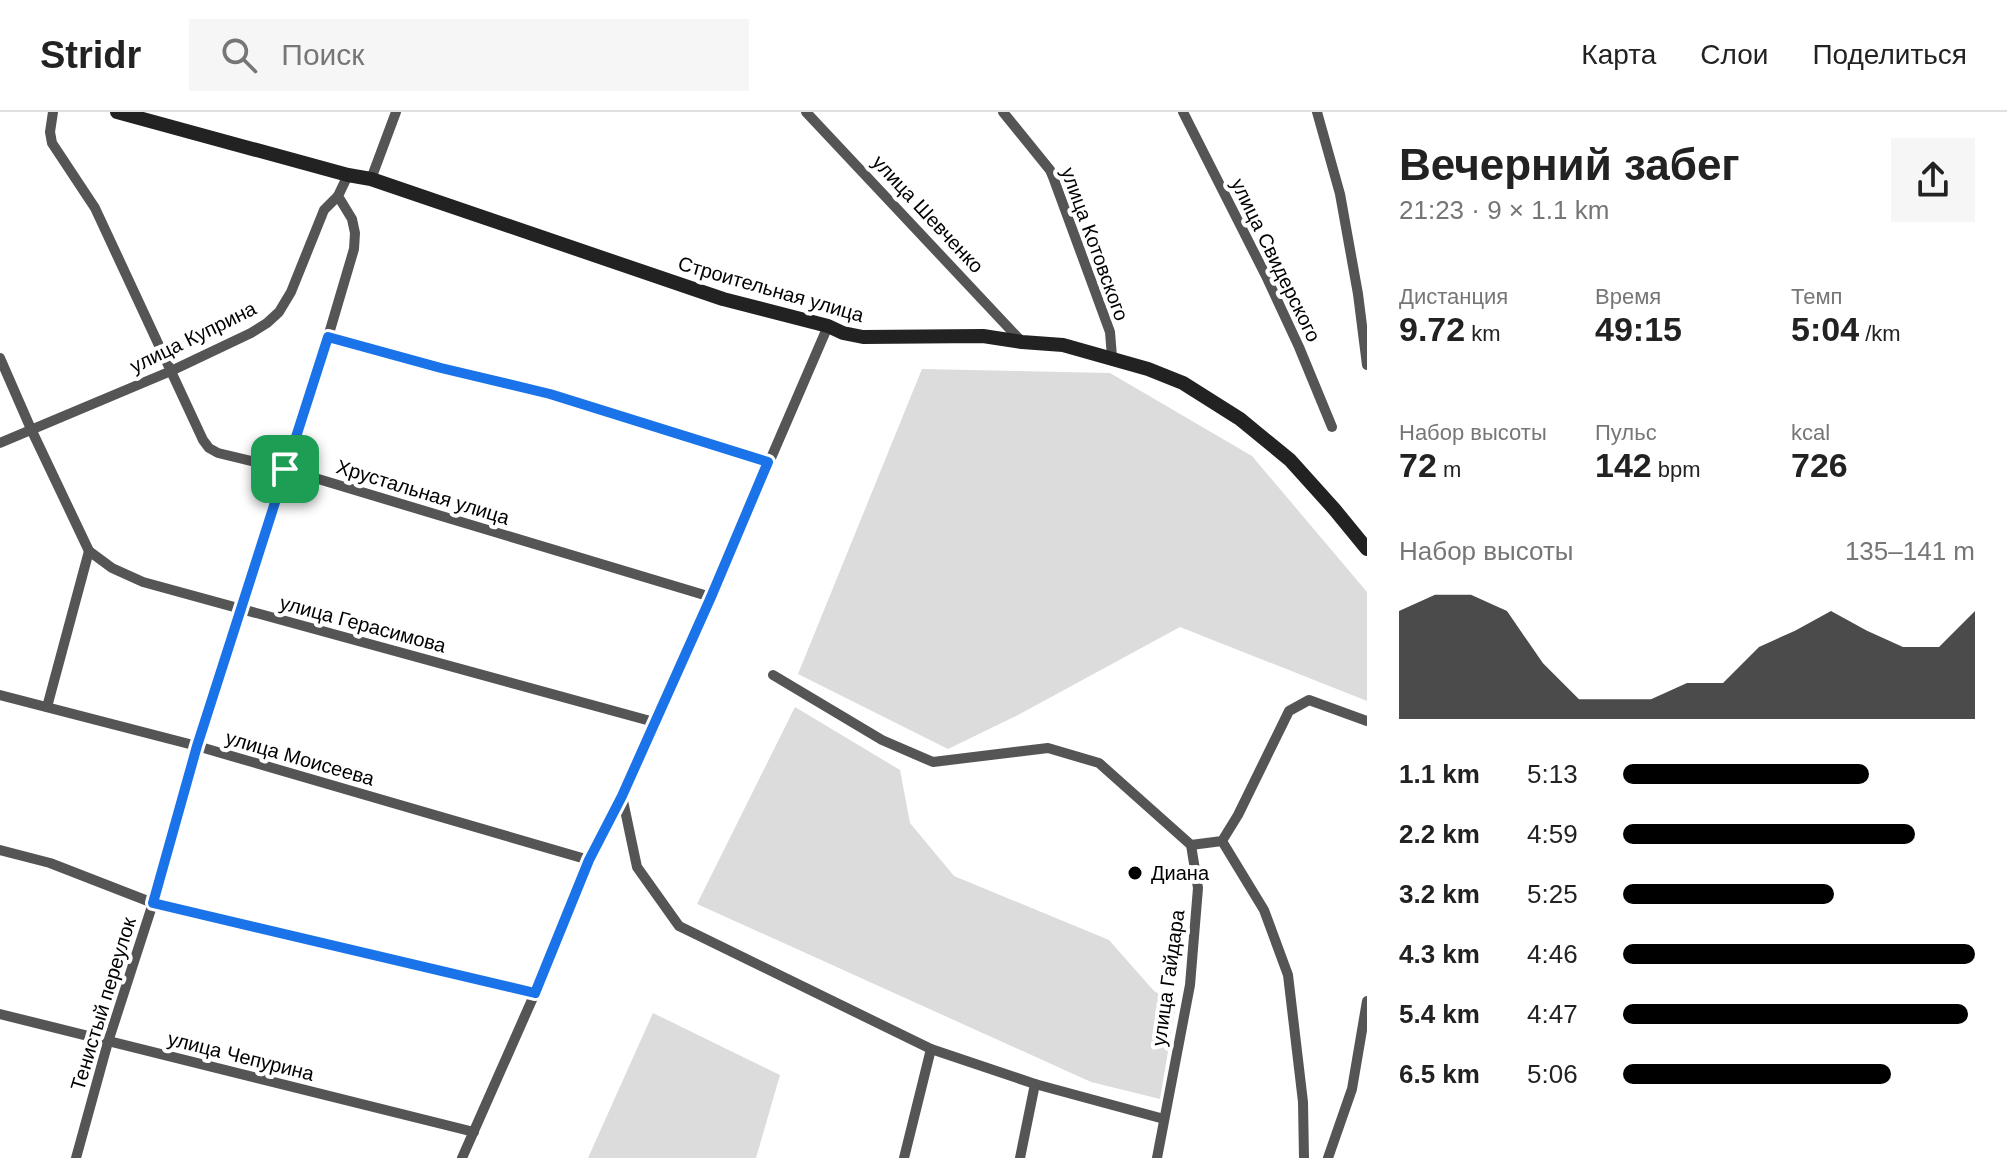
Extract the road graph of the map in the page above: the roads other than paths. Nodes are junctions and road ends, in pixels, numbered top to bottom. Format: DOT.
graph roads {
  1 [pos="53,112"];
  2 [pos="117,112"];
  3 [pos="396,112"];
  4 [pos="806,112"];
  5 [pos="1003,112"];
  6 [pos="1183,112"];
  7 [pos="1317,112"];
  8 [pos="348,175"];
  9 [pos="371,179"];
  10 [pos="338,196"];
  11 [pos="828,326"];
  12 [pos="328,337"];
  13 [pos="1022,342"];
  14 [pos="1112,357"];
  15 [pos="0,358"];
  16 [pos="1367,365"];
  17 [pos="171,371"];
  18 [pos="1332,427"];
  19 [pos="31,429"];
  20 [pos="0,443"];
  21 [pos="768,462"];
  22 [pos="285,469"];
  23 [pos="1367,549"];
  24 [pos="89,551"];
  25 [pos="711,597"];
  26 [pos="242,609"];
  27 [pos="773,675"];
  28 [pos="0,695"];
  29 [pos="47,707"];
  30 [pos="1367,721"];
  31 [pos="654,722"];
  32 [pos="197,746"];
  33 [pos="622,796"];
  34 [pos="1222,841"];
  35 [pos="1191,845"];
  36 [pos="0,850"];
  37 [pos="589,860"];
  38 [pos="153,903"];
  39 [pos="535,993"];
  40 [pos="1367,1001"];
  41 [pos="0,1014"];
  42 [pos="108,1042"];
  43 [pos="931,1049"];
  44 [pos="1035,1084"];
  45 [pos="1164,1119"];
  46 [pos="474,1132"];
  47 [pos="467,1155"];
  48 [pos="76,1158"];
  49 [pos="904,1158"];
  50 [pos="1020,1158"];
  51 [pos="1157,1158"];
  52 [pos="1304,1158"];
  53 [pos="1328,1158"];
  1 -- 17 [label="street, Хрустальная улица"];
  2 -- 8 [label="main road, Строительная улица"];
  3 -- 9 [label="street"];
  4 -- 13 [label="street, улица Шевченко"];
  5 -- 14 [label="street, улица Котовского"];
  6 -- 18 [label="street, улица Свидерского"];
  7 -- 16 [label="street"];
  8 -- 9 [label="main road, Строительная улица"];
  8 -- 10 [label="street"];
  9 -- 11 [label="main road, Строительная улица"];
  10 -- 12 [label="street, Тенистый переулок"];
  10 -- 17 [label="street, улица Куприна"];
  11 -- 13 [label="main road, Строительная улица"];
  11 -- 21 [label="street"];
  12 -- 21 [label="street"];
  12 -- 22 [label="street, Тенистый переулок"];
  13 -- 14 [label="main road, Строительная улица"];
  14 -- 23 [label="main road, Строительная улица"];
  15 -- 19 [label="street"];
  17 -- 19 [label="street, улица Куприна"];
  17 -- 22 [label="street, Хрустальная улица"];
  19 -- 20 [label="street, улица Куприна"];
  19 -- 24 [label="street"];
  21 -- 25 [label="street"];
  22 -- 25 [label="street, Хрустальная улица"];
  22 -- 26 [label="street, Тенистый переулок"];
  24 -- 26 [label="street, улица Герасимова"];
  24 -- 29 [label="street"];
  25 -- 31 [label="street"];
  26 -- 31 [label="street, улица Герасимова"];
  26 -- 32 [label="street, Тенистый переулок"];
  27 -- 35 [label="street"];
  28 -- 29 [label="street, улица Моисеева"];
  29 -- 32 [label="street, улица Моисеева"];
  30 -- 34 [label="street"];
  31 -- 33 [label="street"];
  32 -- 37 [label="street, улица Моисеева"];
  32 -- 38 [label="street, Тенистый переулок"];
  33 -- 37 [label="street"];
  33 -- 43 [label="street"];
  34 -- 35 [label="street"];
  34 -- 52 [label="street"];
  35 -- 45 [label="street, улица Гайдара"];
  36 -- 38 [label="street"];
  37 -- 39 [label="street"];
  38 -- 39 [label="street"];
  38 -- 42 [label="street, Тенистый переулок"];
  39 -- 46 [label="street"];
  40 -- 53 [label="street"];
  41 -- 42 [label="street, улица Чепурина"];
  42 -- 46 [label="street, улица Чепурина"];
  42 -- 48 [label="street, Тенистый переулок"];
  43 -- 44 [label="street"];
  43 -- 49 [label="street"];
  44 -- 45 [label="street"];
  44 -- 50 [label="street"];
  45 -- 51 [label="street, улица Гайдара"];
  46 -- 47 [label="street"];
}
